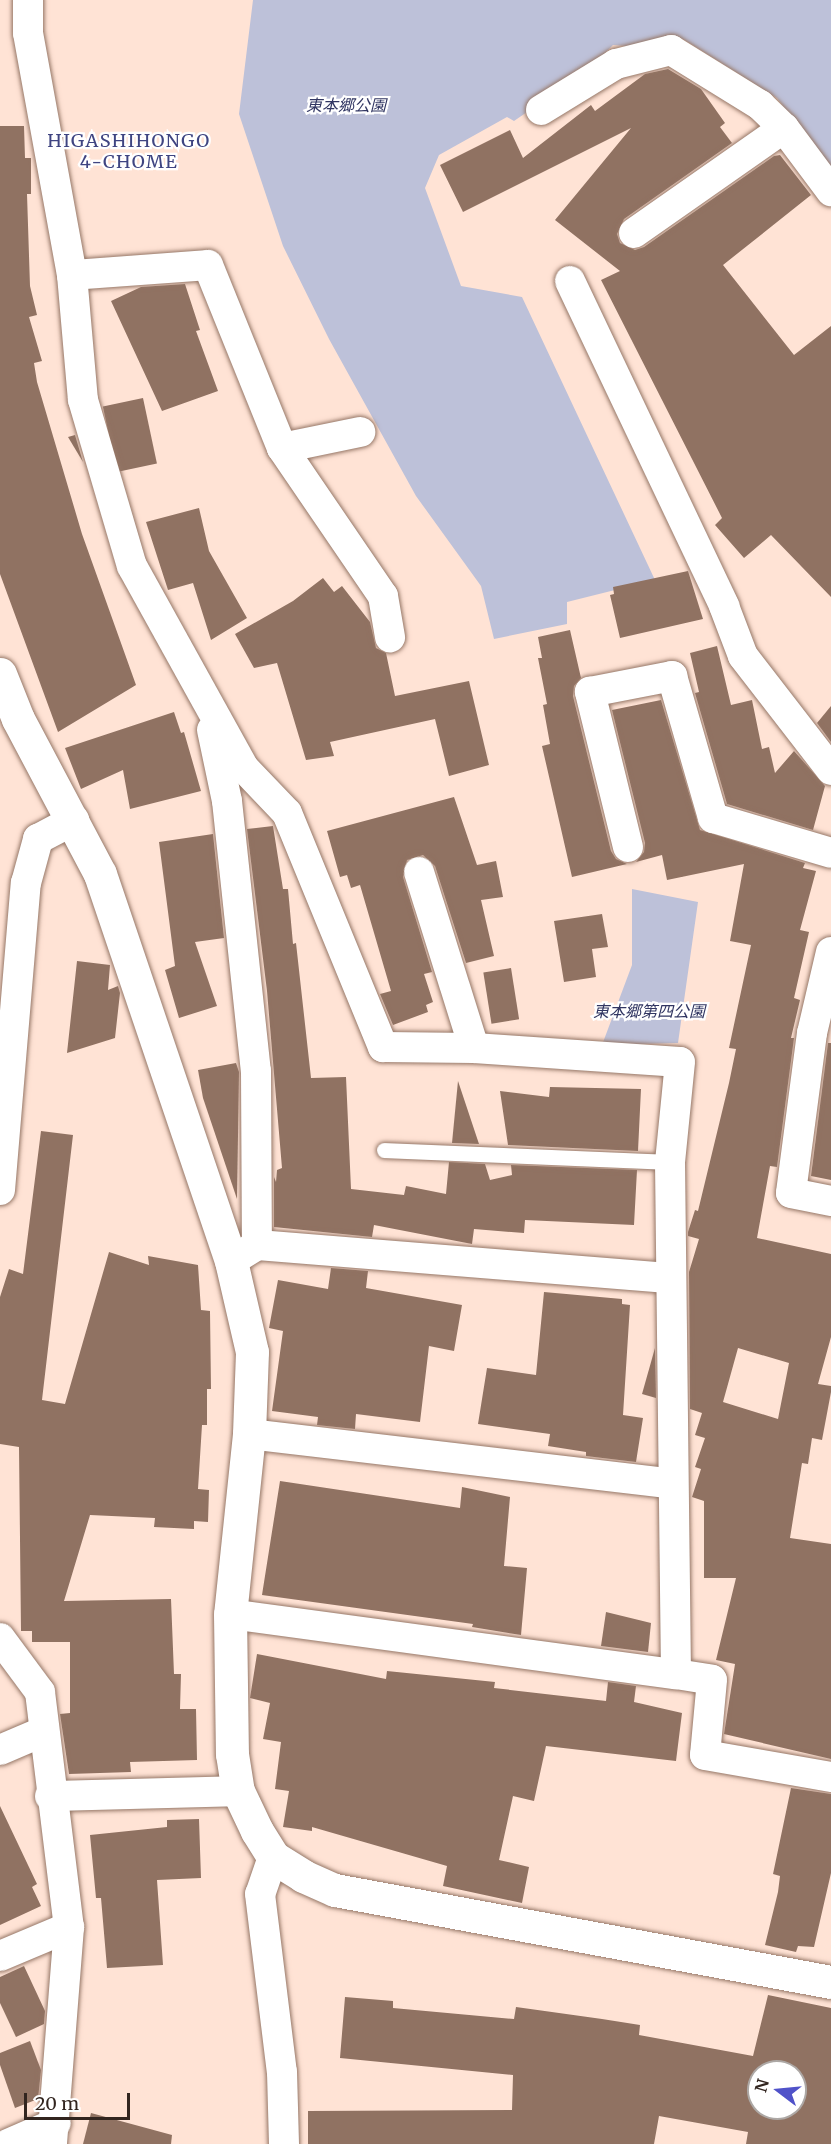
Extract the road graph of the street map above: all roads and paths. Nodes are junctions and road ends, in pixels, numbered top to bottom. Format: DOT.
graph roads {
  1 [pos="28,0"];
  2 [pos="541,110"];
  3 [pos="784,128"];
  4 [pos="831,191"];
  5 [pos="634,233"];
  6 [pos="72,275"];
  7 [pos="570,281"];
  8 [pos="360,432"];
  9 [pos="282,448"];
  10 [pos="390,638"];
  11 [pos="0,676"];
  12 [pos="207,707"];
  13 [pos="831,770"];
  14 [pos="74,820"];
  15 [pos="628,847"];
  16 [pos="831,853"];
  17 [pos="419,872"];
  18 [pos="831,952"];
  19 [pos="474,1048"];
  20 [pos="384,1150"];
  21 [pos="670,1162"];
  22 [pos="0,1190"];
  23 [pos="831,1201"];
  24 [pos="244,1253"];
  25 [pos="669,1278"];
  26 [pos="249,1434"];
  27 [pos="672,1484"];
  28 [pos="230,1614"];
  29 [pos="0,1638"];
  30 [pos="676,1674"];
  31 [pos="42,1732"];
  32 [pos="0,1750"];
  33 [pos="831,1777"];
  34 [pos="238,1791"];
  35 [pos="50,1796"];
  36 [pos="273,1857"];
  37 [pos="69,1927"];
  38 [pos="0,1956"];
  39 [pos="831,1982"];
  40 [pos="54,2133"];
  41 [pos="8,2144"];
  42 [pos="284,2144"];
  1 -- 6 [label="street"];
  2 -- 3 [label="street"];
  3 -- 4 [label="street"];
  3 -- 5 [label="street"];
  6 -- 9 [label="street"];
  6 -- 12 [label="street"];
  7 -- 13 [label="street"];
  8 -- 9 [label="street"];
  9 -- 10 [label="street"];
  11 -- 14 [label="street"];
  12 -- 19 [label="street"];
  12 -- 24 [label="street"];
  14 -- 22 [label="street"];
  14 -- 24 [label="street"];
  15 -- 16 [label="street"];
  17 -- 19 [label="street"];
  18 -- 23 [label="street"];
  19 -- 21 [label="street"];
  20 -- 21 [label="lane"];
  21 -- 25 [label="street"];
  24 -- 25 [label="street"];
  24 -- 26 [label="street"];
  25 -- 27 [label="street"];
  26 -- 27 [label="street"];
  26 -- 28 [label="street"];
  27 -- 30 [label="street"];
  28 -- 30 [label="street"];
  28 -- 34 [label="street"];
  29 -- 31 [label="street"];
  30 -- 33 [label="street"];
  31 -- 32 [label="street"];
  31 -- 35 [label="street"];
  34 -- 35 [label="street"];
  34 -- 36 [label="street"];
  35 -- 37 [label="street"];
  36 -- 39 [label="street"];
  36 -- 42 [label="street"];
  37 -- 38 [label="street"];
  37 -- 40 [label="street"];
  40 -- 41 [label="street"];
}
